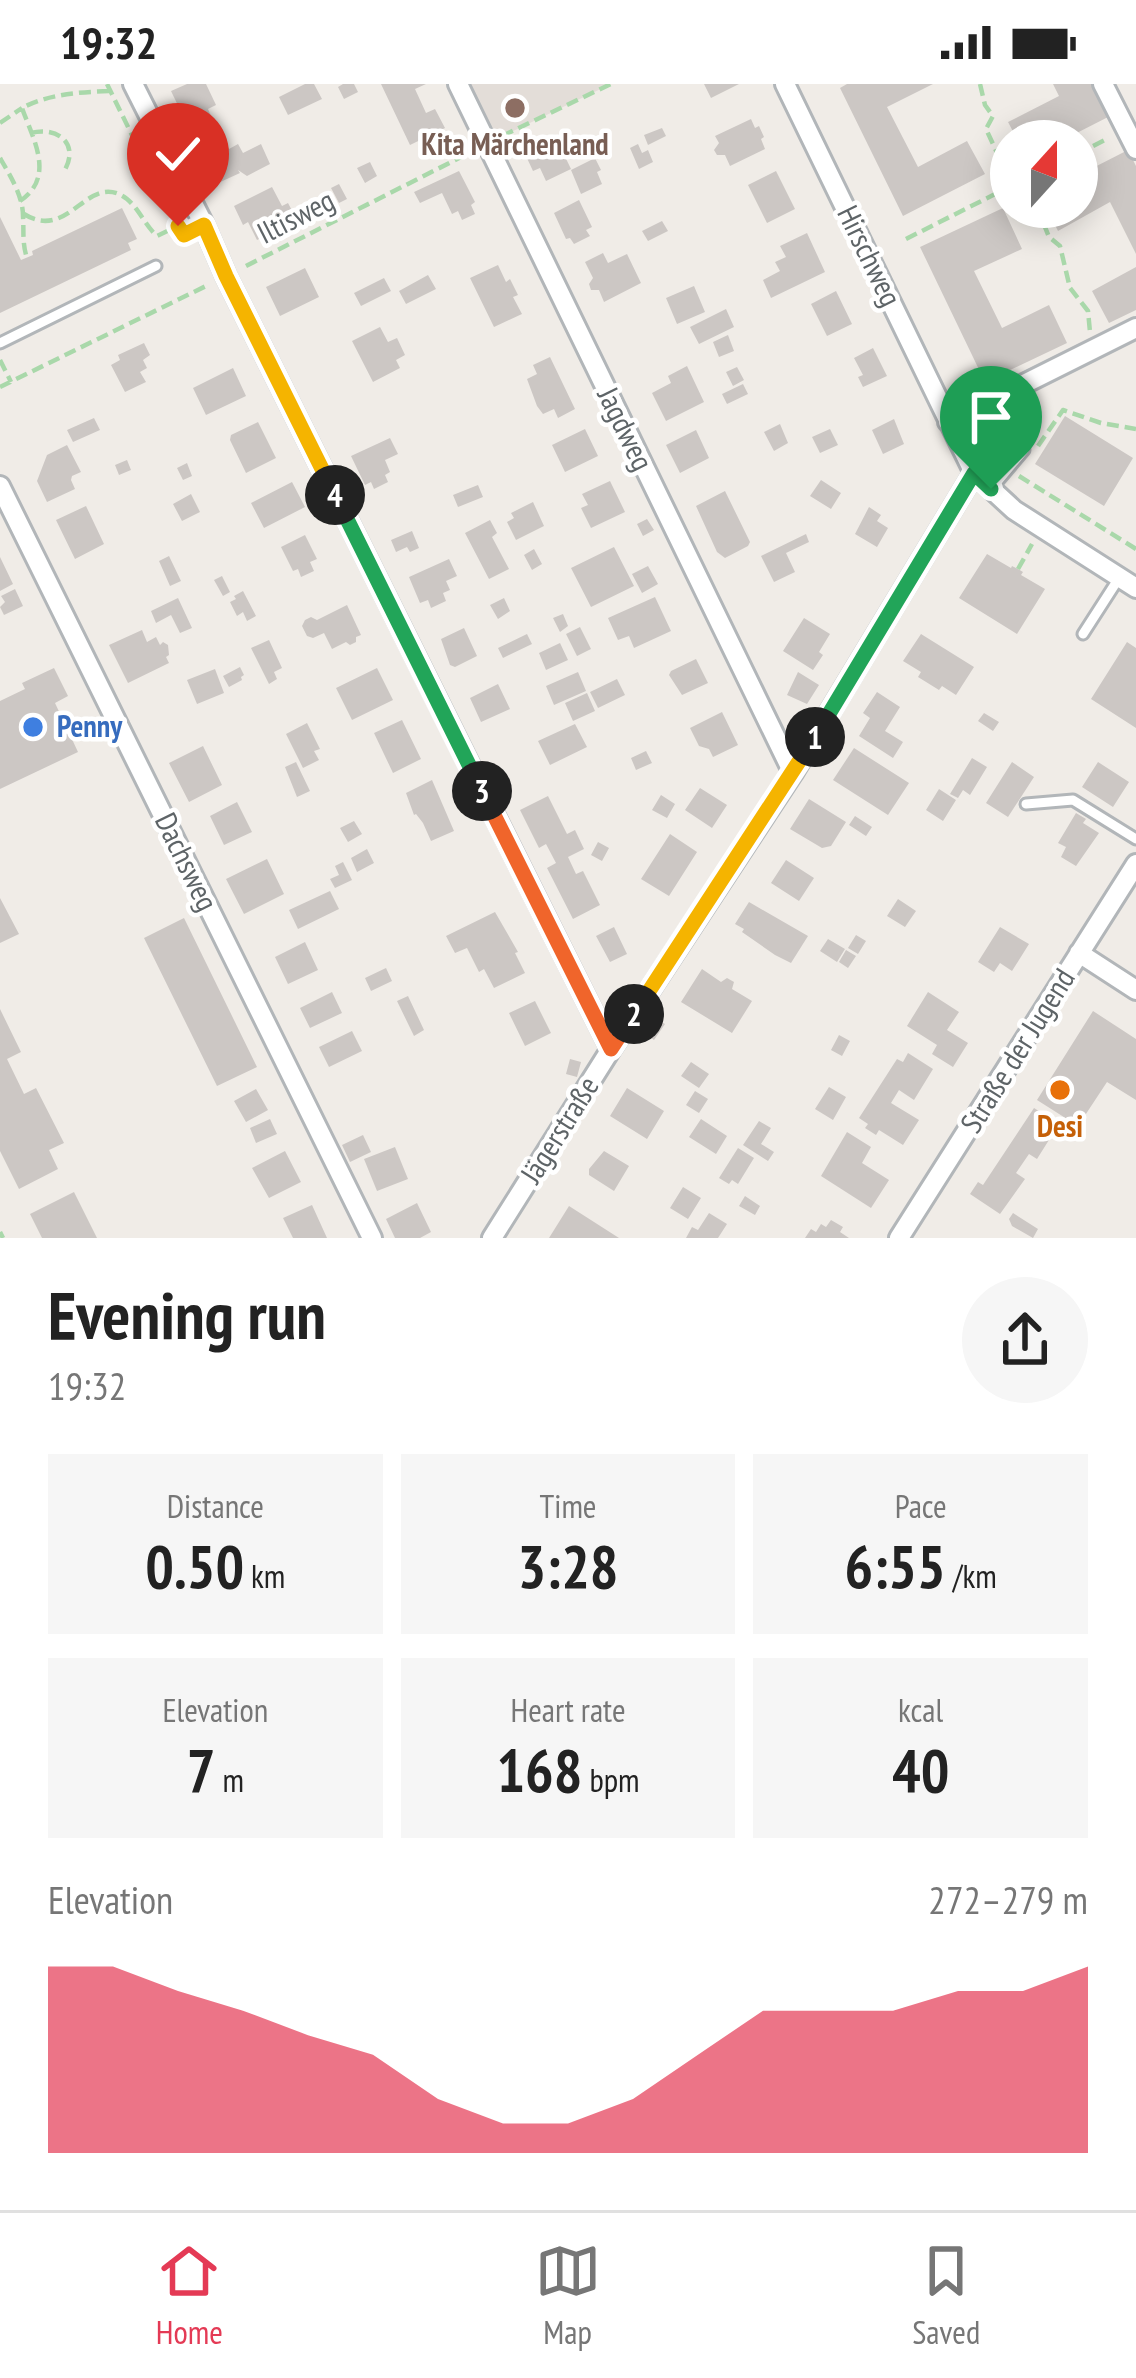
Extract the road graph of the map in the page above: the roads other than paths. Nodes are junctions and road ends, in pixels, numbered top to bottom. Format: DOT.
graph roads {
  1 [pos="133,84"];
  2 [pos="458,84"];
  3 [pos="1103,84"];
  4 [pos="790,86"];
  5 [pos="1136,149"];
  6 [pos="156,266"];
  7 [pos="1136,328"];
  8 [pos="0,343"];
  9 [pos="948,422"];
  10 [pos="1026,455"];
  11 [pos="974,473"];
  12 [pos="0,486"];
  13 [pos="997,495"];
  14 [pos="1128,583"];
  15 [pos="1083,634"];
  16 [pos="793,773"];
  17 [pos="1026,804"];
  18 [pos="1136,839"];
  19 [pos="1136,864"];
  20 [pos="1079,953"];
  21 [pos="1136,990"];
  22 [pos="611,1049"];
  23 [pos="372,1238"];
  24 [pos="492,1238"];
  25 [pos="899,1238"];
  1 -- 22 [label="street"];
  2 -- 16 [label="street, Jagdweg"];
  3 -- 5 [label="street"];
  4 -- 9 [label="street, Hirschweg"];
  6 -- 8 [label="lane"];
  7 -- 9 [label="street"];
  9 -- 11 [label="street, Hirschweg"];
  10 -- 13 [label="lane"];
  11 -- 13 [label="street, Hirschweg"];
  11 -- 16 [label="street, Jägerstraße"];
  12 -- 23 [label="street, Dachsweg"];
  13 -- 14 [label="street, Hirschweg"];
  14 -- 15 [label="lane"];
  16 -- 22 [label="street, Jägerstraße"];
  17 -- 18 [label="lane"];
  19 -- 20 [label="street, Straße der Jugend"];
  20 -- 21 [label="street"];
  20 -- 25 [label="street, Straße der Jugend"];
  22 -- 24 [label="street, Jägerstraße"];
}
